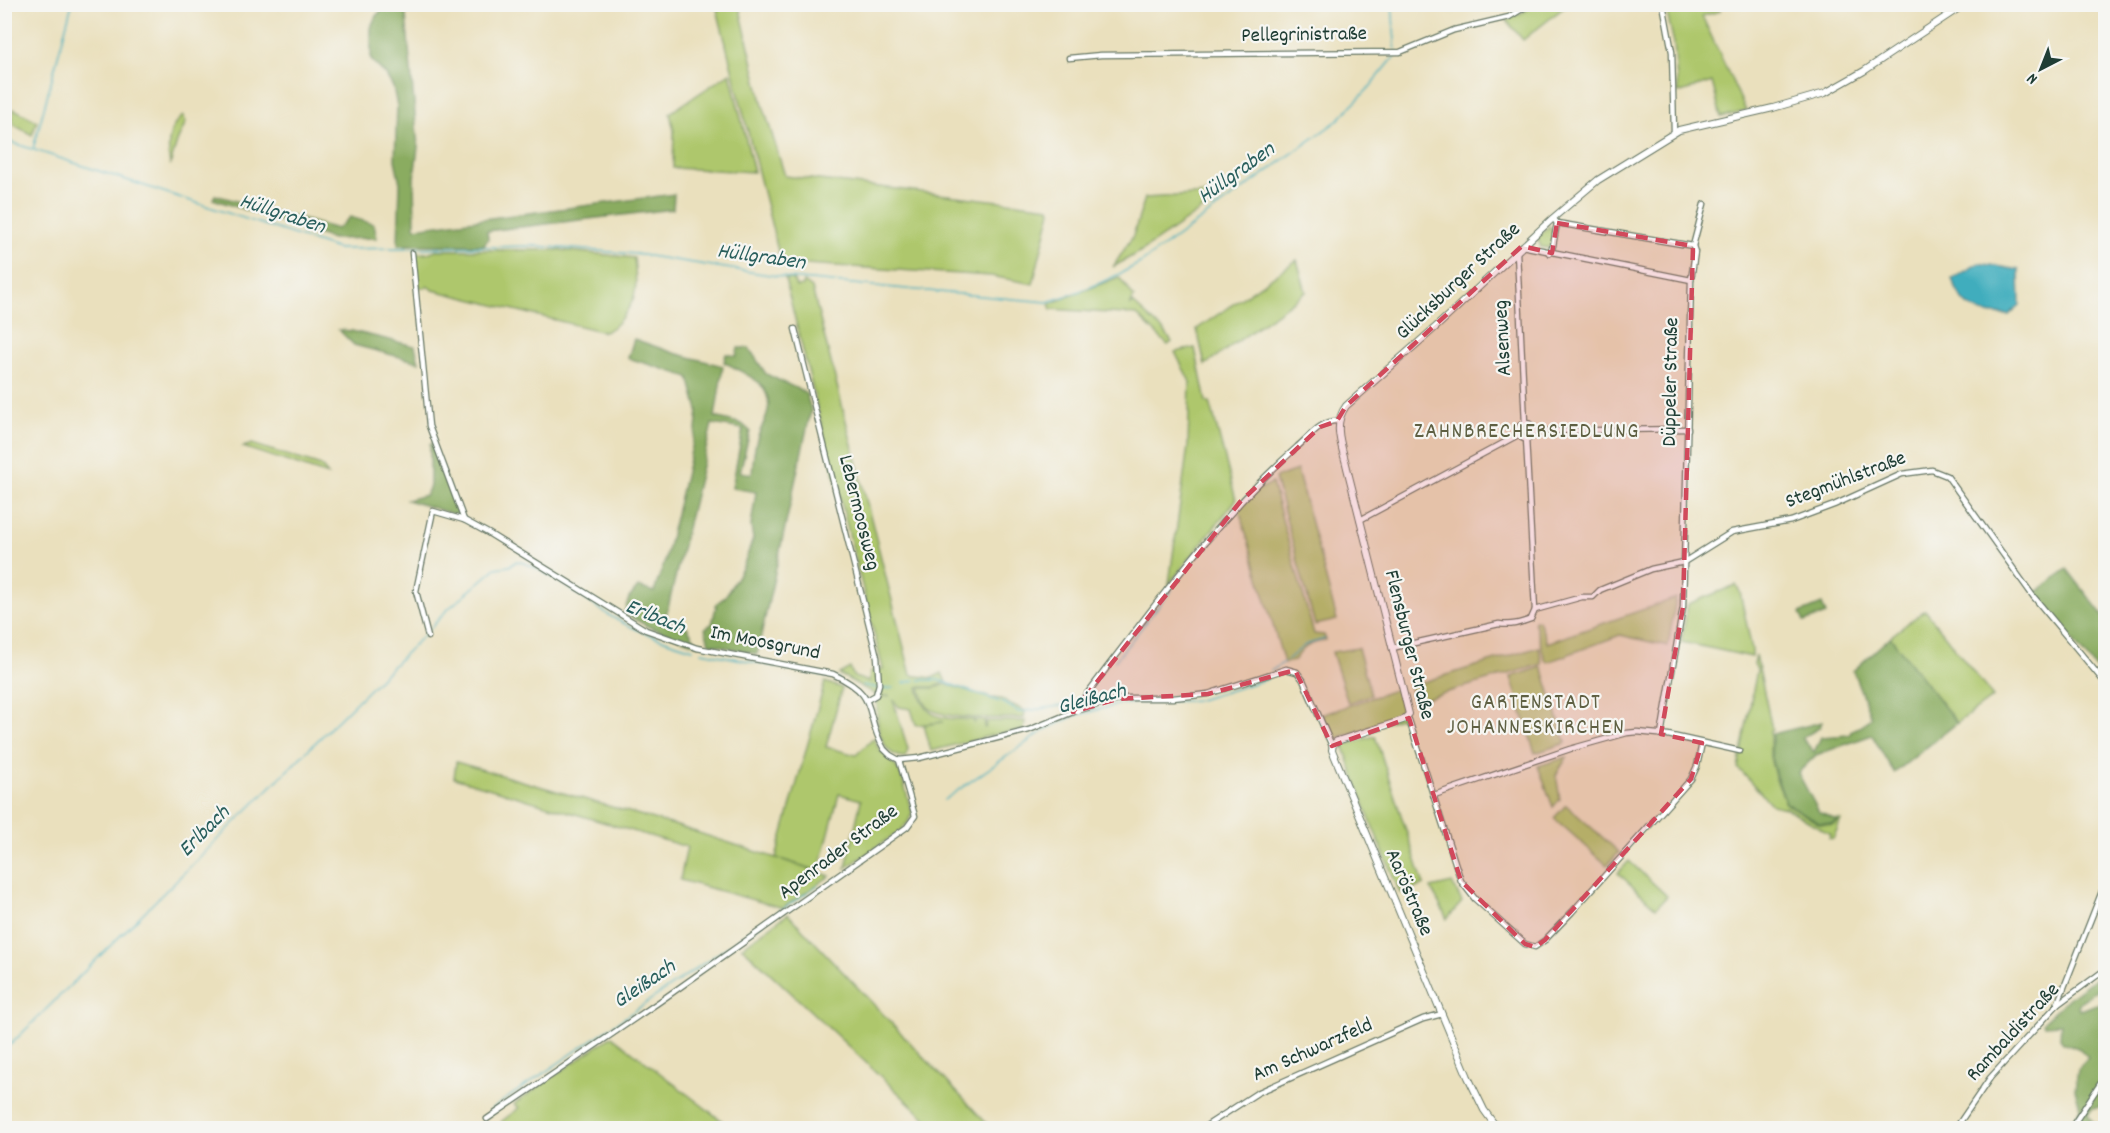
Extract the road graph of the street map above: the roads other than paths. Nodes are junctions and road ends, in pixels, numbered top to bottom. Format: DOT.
graph roads {
  1 [pos="1530,4"];
  2 [pos="1663,4"];
  3 [pos="1965,4"];
  4 [pos="1069,58"];
  5 [pos="1674,132"];
  6 [pos="1704,204"];
  7 [pos="1555,220"];
  8 [pos="1694,246"];
  9 [pos="1519,248"];
  10 [pos="1549,252"];
  11 [pos="412,253"];
  12 [pos="1691,280"];
  13 [pos="795,329"];
  14 [pos="1338,421"];
  15 [pos="1525,423"];
  16 [pos="1688,429"];
  17 [pos="1534,431"];
  18 [pos="1520,434"];
  19 [pos="1527,438"];
  20 [pos="464,520"];
  21 [pos="1360,520"];
  22 [pos="1684,562"];
  23 [pos="1535,610"];
  24 [pos="428,637"];
  25 [pos="1392,648"];
  26 [pos="2106,684"];
  27 [pos="867,700"];
  28 [pos="1073,712"];
  29 [pos="1407,718"];
  30 [pos="1660,735"];
  31 [pos="1702,743"];
  32 [pos="1332,746"];
  33 [pos="1740,751"];
  34 [pos="899,760"];
  35 [pos="1434,795"];
  36 [pos="2106,881"];
  37 [pos="2106,969"];
  38 [pos="2057,1005"];
  39 [pos="1442,1014"];
  40 [pos="2106,1075"];
  41 [pos="487,1119"];
  42 [pos="1203,1128"];
  43 [pos="1497,1128"];
  44 [pos="1956,1128"];
  45 [pos="2071,1128"];
  1 -- 4 [label="street, Pellegrinistraße"];
  2 -- 5 [label="street"];
  3 -- 5 [label="street, Glücksburger Straße"];
  5 -- 7 [label="street, Glücksburger Straße"];
  6 -- 8 [label="street, Düppeler Straße"];
  7 -- 8 [label="street"];
  7 -- 9 [label="street, Glücksburger Straße"];
  7 -- 10 [label="street"];
  8 -- 12 [label="street, Düppeler Straße"];
  9 -- 10 [label="street"];
  9 -- 14 [label="street, Glücksburger Straße"];
  9 -- 15 [label="street, Alsenweg"];
  10 -- 12 [label="street"];
  11 -- 20 [label="street"];
  12 -- 16 [label="street, Düppeler Straße"];
  13 -- 27 [label="street, Lebermoosweg"];
  14 -- 21 [label="street, Flensburger Straße"];
  14 -- 28 [label="street, Glücksburger Straße"];
  15 -- 17 [label="street"];
  15 -- 18 [label="street, Alsenweg"];
  16 -- 17 [label="street"];
  16 -- 22 [label="street, Düppeler Straße"];
  17 -- 19 [label="street"];
  18 -- 19 [label="street"];
  18 -- 21 [label="street"];
  19 -- 23 [label="street"];
  20 -- 24 [label="street, Im Moosgrund"];
  20 -- 27 [label="street, Im Moosgrund"];
  21 -- 25 [label="street, Flensburger Straße"];
  22 -- 23 [label="street"];
  22 -- 26 [label="street, Stegmühlstraße"];
  22 -- 30 [label="street, Düppeler Straße"];
  23 -- 25 [label="street"];
  25 -- 29 [label="street, Flensburger Straße"];
  27 -- 34 [label="street, Im Moosgrund"];
  28 -- 32 [label="street, Aaröstraße"];
  28 -- 34 [label="street"];
  29 -- 32 [label="street"];
  29 -- 35 [label="street, Flensburger Straße"];
  30 -- 31 [label="street"];
  30 -- 35 [label="street"];
  31 -- 33 [label="street"];
  31 -- 35 [label="street, Flensburger Straße"];
  32 -- 39 [label="street, Aaröstraße"];
  34 -- 41 [label="street, Apenrader Straße"];
  36 -- 38 [label="street"];
  37 -- 38 [label="street, Rambaldistraße"];
  38 -- 44 [label="street, Rambaldistraße"];
  39 -- 42 [label="street, Am Schwarzfeld"];
  39 -- 43 [label="street, Aaröstraße"];
  40 -- 45 [label="street"];
}
